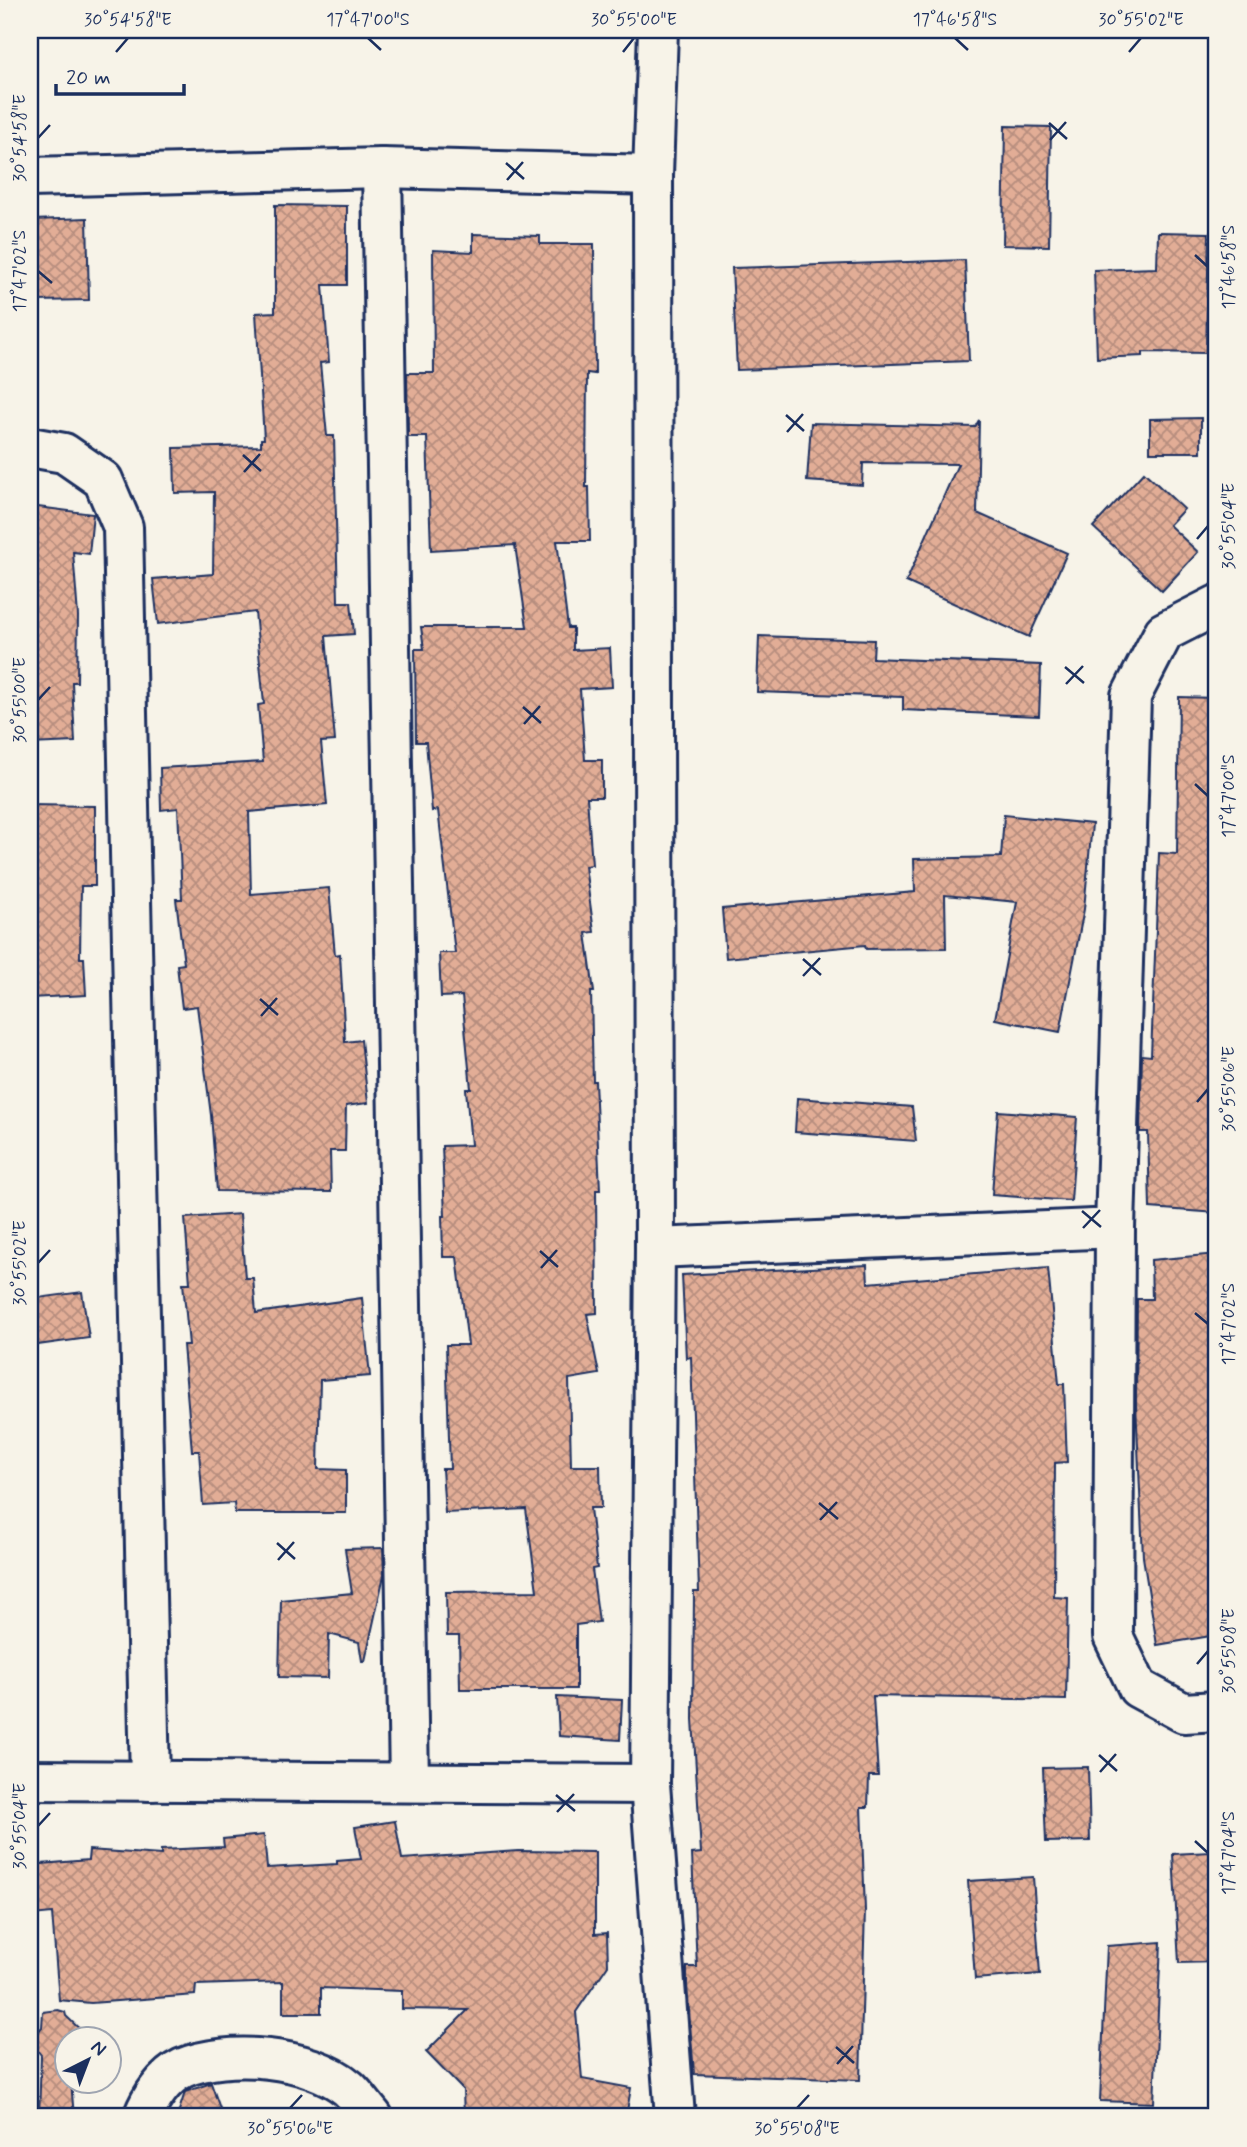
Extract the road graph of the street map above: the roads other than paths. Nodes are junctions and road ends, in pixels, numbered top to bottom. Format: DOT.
graph roads {
  1 [pos="658,30"];
  2 [pos="382,168"];
  3 [pos="653,175"];
  4 [pos="30,177"];
  5 [pos="30,447"];
  6 [pos="1217,605"];
  7 [pos="1115,1228"];
  8 [pos="655,1248"];
  9 [pos="1217,1711"];
  10 [pos="30,1780"];
  11 [pos="149,1780"];
  12 [pos="409,1782"];
  13 [pos="650,1784"];
  14 [pos="143,2117"];
  15 [pos="373,2117"];
  16 [pos="675,2117"];
  1 -- 3 [label="street"];
  2 -- 3 [label="street"];
  2 -- 4 [label="street"];
  2 -- 12 [label="street"];
  3 -- 8 [label="street"];
  5 -- 11 [label="street"];
  6 -- 7 [label="street"];
  7 -- 8 [label="street"];
  7 -- 9 [label="street"];
  8 -- 13 [label="street"];
  10 -- 11 [label="street"];
  11 -- 12 [label="street"];
  12 -- 13 [label="street"];
  13 -- 16 [label="street"];
  14 -- 15 [label="street"];
}
